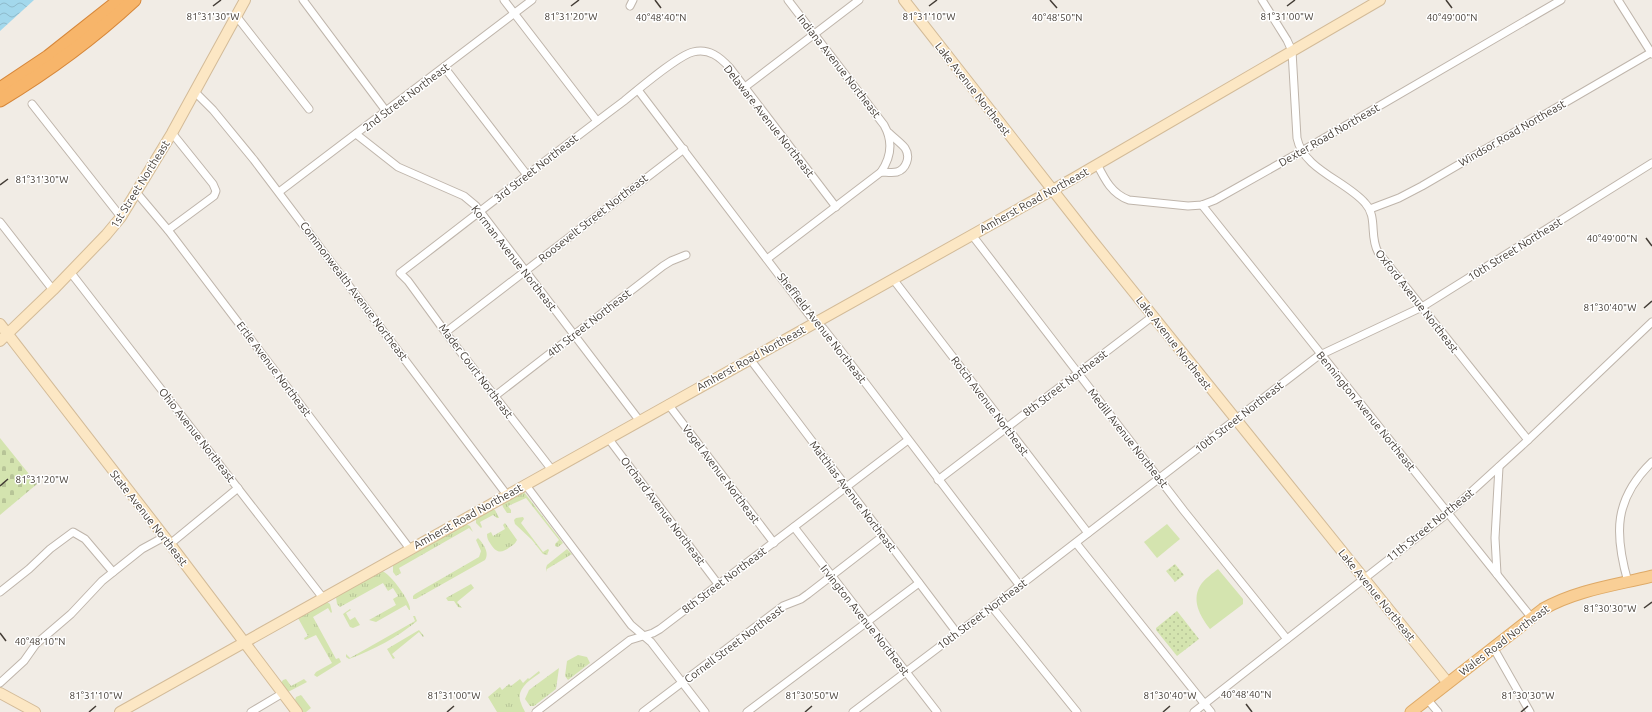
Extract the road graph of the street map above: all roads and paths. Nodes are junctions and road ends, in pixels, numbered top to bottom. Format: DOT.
graph roads {
  1 [pos="120,0"];
  2 [pos="134,0"];
  3 [pos="245,0"];
  4 [pos="303,0"];
  5 [pos="504,0"];
  6 [pos="532,0"];
  7 [pos="788,0"];
  8 [pos="859,0"];
  9 [pos="904,0"];
  10 [pos="1262,0"];
  11 [pos="1380,0"];
  12 [pos="1561,0"];
  13 [pos="1618,0"];
  14 [pos="514,13"];
  15 [pos="236,17"];
  16 [pos="815,34"];
  17 [pos="1292,51"];
  18 [pos="1652,53"];
  19 [pos="673,64"];
  20 [pos="444,67"];
  21 [pos="745,87"];
  22 [pos="0,89"];
  23 [pos="638,90"];
  24 [pos="195,92"];
  25 [pos="0,100"];
  26 [pos="32,104"];
  27 [pos="309,109"];
  28 [pos="386,111"];
  29 [pos="596,121"];
  30 [pos="172,133"];
  31 [pos="888,133"];
  32 [pos="356,134"];
  33 [pos="684,149"];
  34 [pos="1302,151"];
  35 [pos="1652,163"];
  36 [pos="1097,164"];
  37 [pos="881,172"];
  38 [pos="527,175"];
  39 [pos="1052,190"];
  40 [pos="136,192"];
  41 [pos="279,192"];
  42 [pos="1202,205"];
  43 [pos="836,207"];
  44 [pos="1370,209"];
  45 [pos="480,211"];
  46 [pos="121,217"];
  47 [pos="0,222"];
  48 [pos="168,230"];
  49 [pos="972,235"];
  50 [pos="686,255"];
  51 [pos="767,259"];
  52 [pos="525,271"];
  53 [pos="71,272"];
  54 [pos="400,273"];
  55 [pos="893,279"];
  56 [pos="54,290"];
  57 [pos="1422,307"];
  58 [pos="1153,316"];
  59 [pos="816,322"];
  60 [pos="1652,322"];
  61 [pos="0,324"];
  62 [pos="446,332"];
  63 [pos="8,334"];
  64 [pos="573,335"];
  65 [pos="0,341"];
  66 [pos="1321,355"];
  67 [pos="750,359"];
  68 [pos="1078,373"];
  69 [pos="494,396"];
  70 [pos="668,404"];
  71 [pos="639,420"];
  72 [pos="1236,420"];
  73 [pos="1006,428"];
  74 [pos="608,438"];
  75 [pos="908,440"];
  76 [pos="1528,440"];
  77 [pos="1652,462"];
  78 [pos="1499,467"];
  79 [pos="552,470"];
  80 [pos="1160,478"];
  81 [pos="938,480"];
  82 [pos="525,484"];
  83 [pos="846,487"];
  84 [pos="238,488"];
  85 [pos="507,494"];
  86 [pos="1448,513"];
  87 [pos="794,527"];
  88 [pos="1088,533"];
  89 [pos="883,536"];
  90 [pos="167,540"];
  91 [pos="774,543"];
  92 [pos="1076,543"];
  93 [pos="410,549"];
  94 [pos="113,572"];
  95 [pos="1496,574"];
  96 [pos="831,576"];
  97 [pos="1652,576"];
  98 [pos="1364,579"];
  99 [pos="1628,582"];
  100 [pos="919,583"];
  101 [pos="718,584"];
  102 [pos="1020,586"];
  103 [pos="0,592"];
  104 [pos="323,598"];
  105 [pos="992,607"];
  106 [pos="1531,617"];
  107 [pos="866,622"];
  108 [pos="958,633"];
  109 [pos="644,636"];
  110 [pos="1287,639"];
  111 [pos="244,643"];
  112 [pos="1493,647"];
  113 [pos="906,672"];
  114 [pos="682,682"];
  115 [pos="0,683"];
  116 [pos="1448,683"];
  117 [pos="0,693"];
  118 [pos="283,693"];
  119 [pos="1428,699"];
  120 [pos="1205,704"];
  121 [pos="35,712"];
  122 [pos="120,712"];
  123 [pos="251,712"];
  124 [pos="297,712"];
  125 [pos="536,712"];
  126 [pos="643,712"];
  127 [pos="705,712"];
  128 [pos="747,712"];
  129 [pos="853,712"];
  130 [pos="937,712"];
  131 [pos="1077,712"];
  132 [pos="1194,712"];
  133 [pos="1212,712"];
  134 [pos="1412,712"];
  135 [pos="1438,712"];
  136 [pos="1530,712"];
  1 -- 22 [label="highway"];
  2 -- 25 [label="highway"];
  3 -- 15 [label="street, 1st Street Northeast"];
  4 -- 28 [label="street"];
  5 -- 14 [label="street"];
  6 -- 14 [label="street, 2nd Street Northeast"];
  7 -- 16 [label="street, Indiana Avenue Northeast"];
  8 -- 16 [label="street"];
  9 -- 39 [label="street, Lake Avenue Northeast"];
  10 -- 17 [label="street"];
  11 -- 17 [label="street, Amherst Road Northeast"];
  12 -- 34 [label="street, Dexter Road Northeast"];
  13 -- 18 [label="street"];
  14 -- 20 [label="street, 2nd Street Northeast"];
  14 -- 29 [label="street"];
  15 -- 24 [label="street, 1st Street Northeast"];
  15 -- 27 [label="street"];
  16 -- 21 [label="street"];
  16 -- 31 [label="street, Indiana Avenue Northeast"];
  17 -- 34 [label="street"];
  17 -- 36 [label="street, Amherst Road Northeast"];
  18 -- 44 [label="street, Windsor Road Northeast"];
  19 -- 21 [label="street, Delaware Avenue Northeast"];
  19 -- 23 [label="street, 3rd Street Northeast"];
  20 -- 28 [label="street, 2nd Street Northeast"];
  20 -- 38 [label="street"];
  21 -- 43 [label="street, Delaware Avenue Northeast"];
  23 -- 29 [label="street, 3rd Street Northeast"];
  23 -- 33 [label="street, Sheffield Avenue Northeast"];
  24 -- 30 [label="street, 1st Street Northeast"];
  24 -- 41 [label="street, Commonwealth Avenue Northeast"];
  26 -- 46 [label="street"];
  28 -- 32 [label="street, 2nd Street Northeast"];
  29 -- 38 [label="street, 3rd Street Northeast"];
  30 -- 40 [label="street, 1st Street Northeast"];
  30 -- 48 [label="street"];
  31 -- 37 [label="street, Indiana Avenue Northeast"];
  31 -- 37 [label="street, Indiana Avenue Northeast"];
  32 -- 41 [label="street, 2nd Street Northeast"];
  32 -- 45 [label="street, Korman Avenue Northeast"];
  33 -- 51 [label="street, Sheffield Avenue Northeast"];
  33 -- 52 [label="street, Roosevelt Street Northeast"];
  34 -- 42 [label="street, Dexter Road Northeast"];
  34 -- 44 [label="street"];
  35 -- 57 [label="street, 10th Street Northeast"];
  36 -- 39 [label="street, Amherst Road Northeast"];
  36 -- 42 [label="street, Dexter Road Northeast"];
  37 -- 43 [label="street"];
  38 -- 45 [label="street, 3rd Street Northeast"];
  39 -- 49 [label="street, Amherst Road Northeast"];
  39 -- 58 [label="street, Lake Avenue Northeast"];
  40 -- 46 [label="street, 1st Street Northeast"];
  40 -- 48 [label="street, Ertle Avenue Northeast"];
  41 -- 85 [label="street, Commonwealth Avenue Northeast"];
  42 -- 66 [label="street, Bennington Avenue Northeast"];
  43 -- 51 [label="street"];
  44 -- 57 [label="street, Oxford Avenue Northeast"];
  45 -- 52 [label="street, Korman Avenue Northeast"];
  45 -- 54 [label="street, 3rd Street Northeast"];
  46 -- 53 [label="street, 1st Street Northeast"];
  47 -- 56 [label="street"];
  48 -- 93 [label="street, Ertle Avenue Northeast"];
  49 -- 55 [label="street, Amherst Road Northeast"];
  49 -- 68 [label="street, Medill Avenue Northeast"];
  50 -- 64 [label="street, 4th Street Northeast"];
  51 -- 59 [label="street, Sheffield Avenue Northeast"];
  52 -- 62 [label="street, Roosevelt Street Northeast"];
  52 -- 64 [label="street, Korman Avenue Northeast"];
  53 -- 56 [label="street, 1st Street Northeast"];
  53 -- 84 [label="street, Ohio Avenue Northeast"];
  54 -- 62 [label="street, Mader Court Northeast"];
  55 -- 59 [label="street, Amherst Road Northeast"];
  55 -- 73 [label="street, Rotch Avenue Northeast"];
  56 -- 63 [label="street, 1st Street Northeast"];
  57 -- 66 [label="street, 10th Street Northeast"];
  57 -- 76 [label="street, Oxford Avenue Northeast"];
  58 -- 68 [label="street, 8th Street Northeast"];
  58 -- 72 [label="street, Lake Avenue Northeast"];
  59 -- 67 [label="street, Amherst Road Northeast"];
  59 -- 75 [label="street, Sheffield Avenue Northeast"];
  60 -- 76 [label="street, 11th Street Northeast"];
  61 -- 63 [label="street, State Avenue Northeast"];
  62 -- 69 [label="street, Mader Court Northeast"];
  63 -- 65 [label="street, 1st Street Northeast"];
  63 -- 90 [label="street, State Avenue Northeast"];
  64 -- 69 [label="street, 4th Street Northeast"];
  64 -- 71 [label="street, Korman Avenue Northeast"];
  66 -- 72 [label="street, 10th Street Northeast"];
  66 -- 86 [label="street, Bennington Avenue Northeast"];
  67 -- 70 [label="street, Amherst Road Northeast"];
  67 -- 83 [label="street, Matthias Avenue Northeast"];
  68 -- 73 [label="street, 8th Street Northeast"];
  68 -- 80 [label="street, Medill Avenue Northeast"];
  69 -- 79 [label="street, Mader Court Northeast"];
  70 -- 71 [label="street, Amherst Road Northeast"];
  70 -- 91 [label="street, Vogel Avenue Northeast"];
  71 -- 74 [label="street, Amherst Road Northeast"];
  72 -- 80 [label="street, 10th Street Northeast"];
  72 -- 98 [label="street, Lake Avenue Northeast"];
  73 -- 81 [label="street, 8th Street Northeast"];
  73 -- 88 [label="street, Rotch Avenue Northeast"];
  74 -- 79 [label="street, Amherst Road Northeast"];
  74 -- 101 [label="street, Orchard Avenue Northeast"];
  75 -- 81 [label="street, Sheffield Avenue Northeast"];
  75 -- 83 [label="street, 8th Street Northeast"];
  76 -- 78 [label="street, 11th Street Northeast"];
  77 -- 99 [label="street"];
  78 -- 86 [label="street, 11th Street Northeast"];
  78 -- 95 [label="street"];
  79 -- 82 [label="street, Amherst Road Northeast"];
  80 -- 88 [label="street, 10th Street Northeast"];
  80 -- 110 [label="street, Medill Avenue Northeast"];
  81 -- 102 [label="street, Sheffield Avenue Northeast"];
  82 -- 85 [label="street, Amherst Road Northeast"];
  82 -- 109 [label="street"];
  83 -- 87 [label="street, 8th Street Northeast"];
  83 -- 89 [label="street, Matthias Avenue Northeast"];
  84 -- 90 [label="street"];
  84 -- 104 [label="street, Ohio Avenue Northeast"];
  85 -- 93 [label="street, Amherst Road Northeast"];
  86 -- 95 [label="street, Bennington Avenue Northeast"];
  86 -- 98 [label="street, 11th Street Northeast"];
  87 -- 91 [label="street, 8th Street Northeast"];
  87 -- 96 [label="street, Irvington Avenue Northeast"];
  88 -- 92 [label="street, 10th Street Northeast"];
  89 -- 96 [label="street, Cornell Street Northeast"];
  89 -- 100 [label="street, Matthias Avenue Northeast"];
  90 -- 94 [label="street"];
  90 -- 111 [label="street, State Avenue Northeast"];
  91 -- 101 [label="street, 8th Street Northeast"];
  92 -- 102 [label="street, 10th Street Northeast"];
  92 -- 120 [label="street"];
  93 -- 104 [label="street, Amherst Road Northeast"];
  94 -- 103 [label="street"];
  94 -- 115 [label="street"];
  95 -- 106 [label="street, Bennington Avenue Northeast"];
  96 -- 107 [label="street, Irvington Avenue Northeast"];
  96 -- 114 [label="street, Cornell Street Northeast"];
  97 -- 99 [label="main road, Wales Road Northeast"];
  98 -- 110 [label="street, 11th Street Northeast"];
  98 -- 116 [label="street, Lake Avenue Northeast"];
  99 -- 106 [label="main road, Wales Road Northeast"];
  100 -- 107 [label="street"];
  100 -- 108 [label="street, Matthias Avenue Northeast"];
  101 -- 109 [label="street, 8th Street Northeast"];
  102 -- 105 [label="street, 10th Street Northeast"];
  104 -- 111 [label="street, Amherst Road Northeast"];
  105 -- 108 [label="street, 10th Street Northeast"];
  105 -- 131 [label="street"];
  106 -- 112 [label="main road, Wales Road Northeast"];
  107 -- 113 [label="street, Irvington Avenue Northeast"];
  107 -- 128 [label="street"];
  108 -- 113 [label="street, 10th Street Northeast"];
  109 -- 114 [label="street"];
  109 -- 125 [label="street, 8th Street Northeast"];
  110 -- 120 [label="street, 11th Street Northeast"];
  111 -- 118 [label="street, State Avenue Northeast"];
  111 -- 122 [label="street, Amherst Road Northeast"];
  112 -- 116 [label="main road, Wales Road Northeast"];
  112 -- 136 [label="street"];
  113 -- 129 [label="street, 10th Street Northeast"];
  113 -- 130 [label="street, Irvington Avenue Northeast"];
  114 -- 126 [label="street, Cornell Street Northeast"];
  114 -- 127 [label="street"];
  116 -- 119 [label="main road, Wales Road Northeast"];
  117 -- 121 [label="street"];
  118 -- 123 [label="street"];
  118 -- 124 [label="street, State Avenue Northeast"];
  119 -- 134 [label="main road, Wales Road Northeast"];
  119 -- 135 [label="street"];
  120 -- 132 [label="street, 11th Street Northeast"];
  120 -- 133 [label="street"];
}
